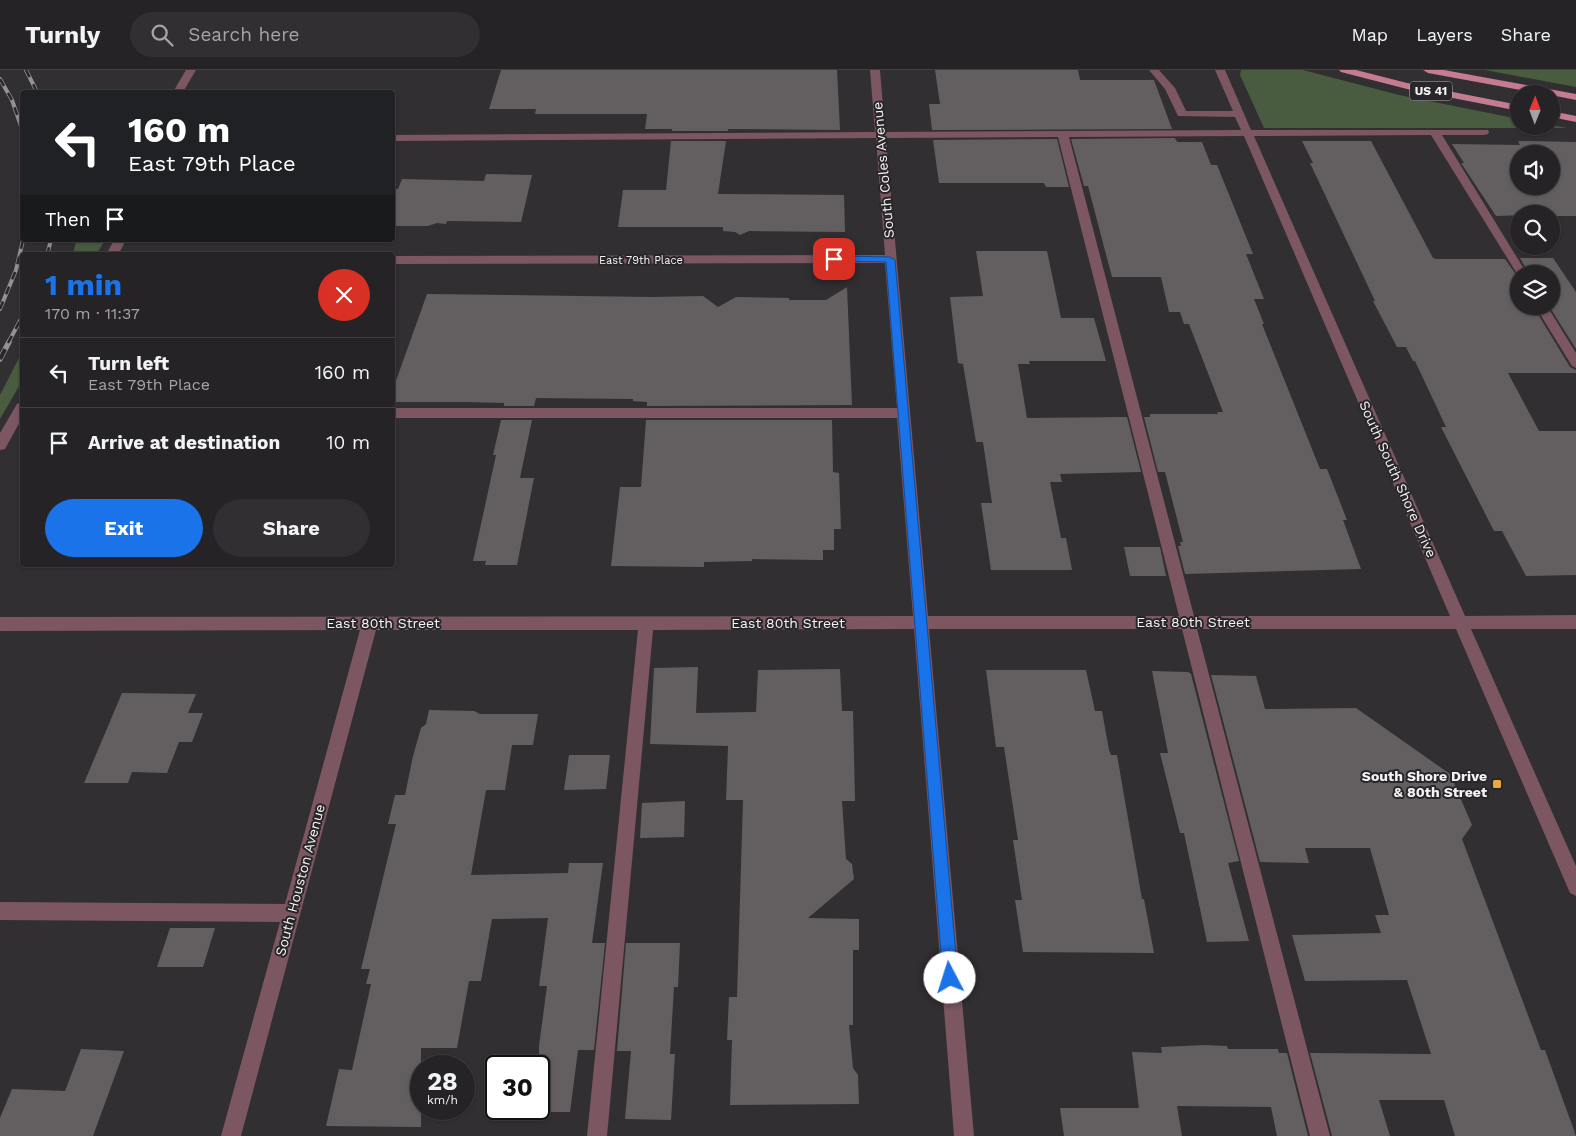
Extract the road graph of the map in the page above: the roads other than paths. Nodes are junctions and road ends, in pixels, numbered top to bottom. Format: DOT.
graph roads {
  1 [pos="191,70"];
  2 [pos="875,70"];
  3 [pos="1154,70"];
  4 [pos="1220,70"];
  5 [pos="1344,70"];
  6 [pos="1428,70"];
  7 [pos="179,90"];
  8 [pos="1576,97"];
  9 [pos="1510,106"];
  10 [pos="1239,114"];
  11 [pos="1560,116"];
  12 [pos="1576,119"];
  13 [pos="1484,132"];
  14 [pos="1435,133"];
  15 [pos="1248,134"];
  16 [pos="1063,135"];
  17 [pos="880,136"];
  18 [pos="395,138"];
  19 [pos="395,260"];
  20 [pos="890,260"];
  21 [pos="1516,265"];
  22 [pos="1547,315"];
  23 [pos="1576,363"];
  24 [pos="903,412"];
  25 [pos="20,413"];
  26 [pos="395,413"];
  27 [pos="0,445"];
  28 [pos="1187,622"];
  29 [pos="1460,622"];
  30 [pos="1576,622"];
  31 [pos="370,623"];
  32 [pos="646,623"];
  33 [pos="921,623"];
  34 [pos="0,624"];
  35 [pos="1576,888"];
  36 [pos="0,911"];
  37 [pos="292,912"];
  38 [pos="231,1136"];
  39 [pos="597,1136"];
  40 [pos="964,1136"];
  41 [pos="1320,1136"];
  1 -- 7 [label="street"];
  2 -- 17 [label="street, South Coles Avenue"];
  3 -- 10 [label="street"];
  4 -- 10 [label="street, South South Shore Drive"];
  5 -- 9 [label="main road, US 41"];
  6 -- 8 [label="main road, US 41"];
  10 -- 15 [label="street, South South Shore Drive"];
  11 -- 12 [label="main road"];
  13 -- 14 [label="street"];
  14 -- 15 [label="street"];
  14 -- 21 [label="street"];
  15 -- 16 [label="street"];
  15 -- 29 [label="street, South South Shore Drive"];
  16 -- 17 [label="street"];
  16 -- 28 [label="street"];
  17 -- 18 [label="street"];
  17 -- 20 [label="street, South Coles Avenue"];
  19 -- 20 [label="street, East 79th Place"];
  20 -- 24 [label="street, South Coles Avenue"];
  22 -- 23 [label="street"];
  24 -- 26 [label="street"];
  24 -- 33 [label="street, South Coles Avenue"];
  25 -- 27 [label="street"];
  28 -- 29 [label="street, East 80th Street"];
  28 -- 33 [label="street, East 80th Street"];
  28 -- 41 [label="street"];
  29 -- 30 [label="street, East 80th Street"];
  29 -- 35 [label="street, South South Shore Drive"];
  31 -- 32 [label="street, East 80th Street"];
  31 -- 34 [label="street, East 80th Street"];
  31 -- 37 [label="street, South Houston Avenue"];
  32 -- 33 [label="street, East 80th Street"];
  32 -- 39 [label="street"];
  33 -- 40 [label="street, South Coles Avenue"];
  36 -- 37 [label="street"];
  37 -- 38 [label="street, South Houston Avenue"];
}
